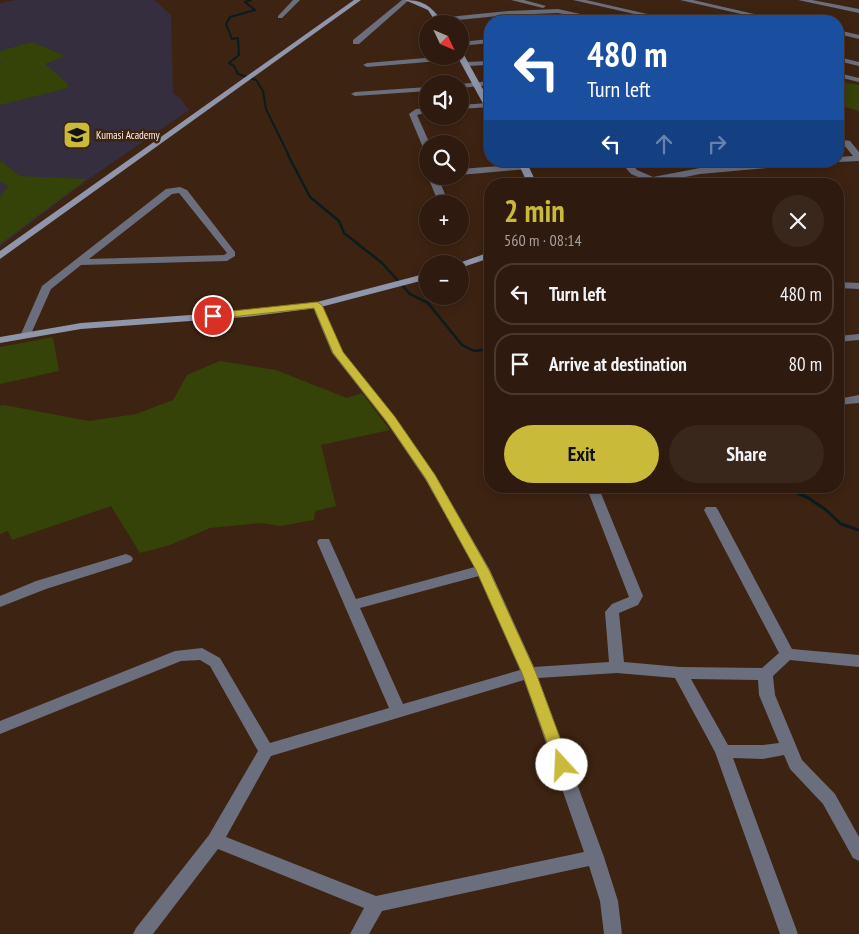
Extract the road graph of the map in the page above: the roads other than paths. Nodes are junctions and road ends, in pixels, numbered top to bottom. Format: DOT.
graph roads {
  1 [pos="297,0"];
  2 [pos="358,0"];
  3 [pos="407,0"];
  4 [pos="514,0"];
  5 [pos="577,0"];
  6 [pos="683,0"];
  7 [pos="801,0"];
  8 [pos="560,11"];
  9 [pos="859,11"];
  10 [pos="433,15"];
  11 [pos="488,15"];
  12 [pos="574,15"];
  13 [pos="646,15"];
  14 [pos="745,15"];
  15 [pos="484,16"];
  16 [pos="280,17"];
  17 [pos="469,18"];
  18 [pos="844,33"];
  19 [pos="859,37"];
  20 [pos="356,42"];
  21 [pos="484,42"];
  22 [pos="469,43"];
  23 [pos="469,60"];
  24 [pos="844,60"];
  25 [pos="419,62"];
  26 [pos="484,62"];
  27 [pos="859,64"];
  28 [pos="367,65"];
  29 [pos="466,65"];
  30 [pos="844,76"];
  31 [pos="859,80"];
  32 [pos="484,83"];
  33 [pos="477,84"];
  34 [pos="469,85"];
  35 [pos="419,90"];
  36 [pos="355,94"];
  37 [pos="484,97"];
  38 [pos="469,107"];
  39 [pos="484,107"];
  40 [pos="419,111"];
  41 [pos="422,135"];
  42 [pos="844,143"];
  43 [pos="859,158"];
  44 [pos="844,159"];
  45 [pos="499,167"];
  46 [pos="629,167"];
  47 [pos="745,167"];
  48 [pos="469,171"];
  49 [pos="648,178"];
  50 [pos="663,178"];
  51 [pos="0,256"];
  52 [pos="484,257"];
  53 [pos="80,262"];
  54 [pos="469,262"];
  55 [pos="419,279"];
  56 [pos="844,285"];
  57 [pos="859,286"];
  58 [pos="317,305"];
  59 [pos="26,334"];
  60 [pos="859,337"];
  61 [pos="844,338"];
  62 [pos="0,340"];
  63 [pos="859,399"];
  64 [pos="844,401"];
  65 [pos="595,493"];
  66 [pos="711,510"];
  67 [pos="324,542"];
  68 [pos="126,560"];
  69 [pos="483,570"];
  70 [pos="0,602"];
  71 [pos="351,605"];
  72 [pos="788,654"];
  73 [pos="859,661"];
  74 [pos="617,667"];
  75 [pos="529,673"];
  76 [pos="680,673"];
  77 [pos="765,674"];
  78 [pos="398,711"];
  79 [pos="0,728"];
  80 [pos="788,748"];
  81 [pos="266,751"];
  82 [pos="723,752"];
  83 [pos="215,840"];
  84 [pos="859,853"];
  85 [pos="595,857"];
  86 [pos="376,904"];
  87 [pos="142,934"];
  88 [pos="359,934"];
  89 [pos="613,934"];
  90 [pos="789,934"];
  1 -- 16 [label="street"];
  2 -- 51 [label="street"];
  3 -- 10 [label="street"];
  3 -- 20 [label="street"];
  4 -- 8 [label="street"];
  5 -- 8 [label="street"];
  5 -- 13 [label="street"];
  6 -- 14 [label="street"];
  7 -- 9 [label="street"];
  8 -- 11 [label="street"];
  8 -- 12 [label="street"];
  15 -- 17 [label="street"];
  18 -- 19 [label="street"];
  21 -- 22 [label="street"];
  23 -- 26 [label="street"];
  24 -- 27 [label="street"];
  25 -- 28 [label="street"];
  29 -- 33 [label="street"];
  30 -- 31 [label="street"];
  32 -- 33 [label="street"];
  33 -- 34 [label="street"];
  33 -- 37 [label="street"];
  35 -- 36 [label="street"];
  38 -- 39 [label="street"];
  40 -- 41 [label="street"];
  42 -- 43 [label="street"];
  43 -- 44 [label="street"];
  45 -- 48 [label="street"];
  46 -- 49 [label="street"];
  47 -- 50 [label="street"];
  52 -- 54 [label="street"];
  53 -- 53 [label="street"];
  53 -- 59 [label="street"];
  55 -- 58 [label="street"];
  56 -- 57 [label="street"];
  58 -- 59 [label="street"];
  58 -- 69 [label="street"];
  59 -- 62 [label="street"];
  60 -- 61 [label="street"];
  63 -- 64 [label="street"];
  65 -- 74 [label="street"];
  66 -- 72 [label="street"];
  67 -- 71 [label="street"];
  68 -- 70 [label="street"];
  69 -- 71 [label="street"];
  69 -- 75 [label="street"];
  71 -- 78 [label="street"];
  72 -- 73 [label="street"];
  72 -- 77 [label="street"];
  74 -- 75 [label="street"];
  74 -- 76 [label="street"];
  75 -- 78 [label="street"];
  75 -- 85 [label="street"];
  76 -- 77 [label="street"];
  76 -- 82 [label="street"];
  77 -- 80 [label="street"];
  78 -- 81 [label="street"];
  79 -- 81 [label="street"];
  80 -- 82 [label="street"];
  80 -- 84 [label="street"];
  81 -- 83 [label="street"];
  82 -- 90 [label="street"];
  83 -- 86 [label="street"];
  83 -- 87 [label="street"];
  85 -- 86 [label="street"];
  85 -- 89 [label="street"];
  86 -- 88 [label="street"];
}
